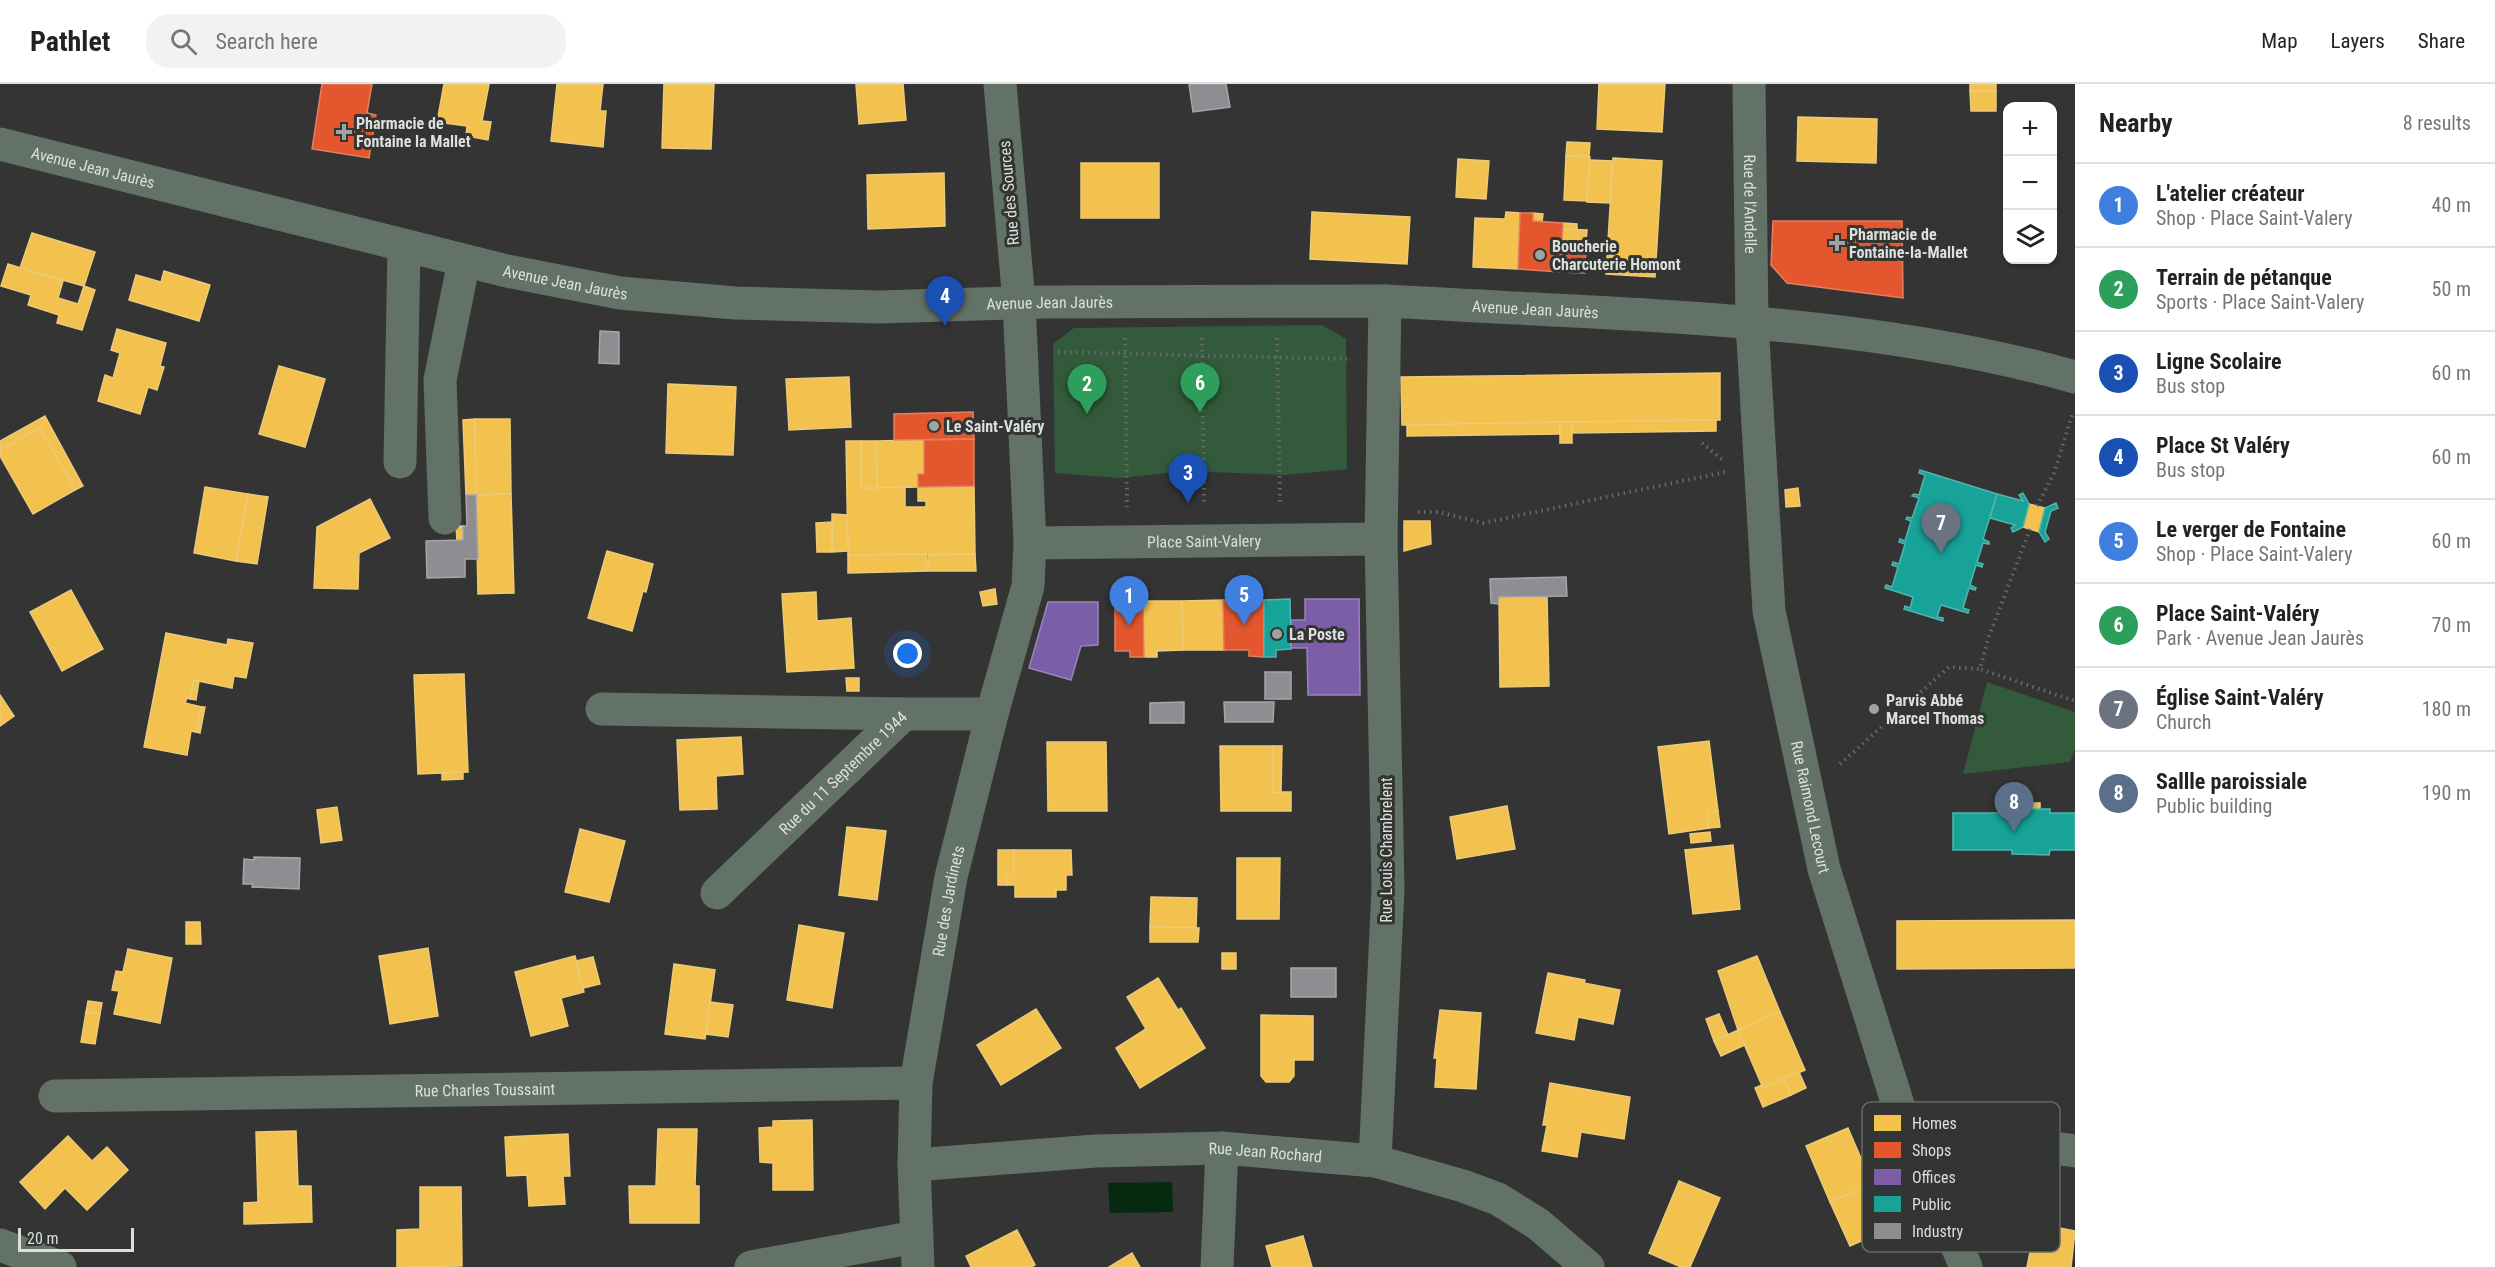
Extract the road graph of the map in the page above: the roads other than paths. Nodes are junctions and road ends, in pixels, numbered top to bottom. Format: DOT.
graph roads {
  1 [pos="1000,84"];
  2 [pos="1749,84"];
  3 [pos="0,144"];
  4 [pos="404,246"];
  5 [pos="464,261"];
  6 [pos="1385,301"];
  7 [pos="1018,302"];
  8 [pos="1752,323"];
  9 [pos="2075,376"];
  10 [pos="400,462"];
  11 [pos="445,518"];
  12 [pos="1381,525"];
  13 [pos="1030,543"];
  14 [pos="602,709"];
  15 [pos="904,714"];
  16 [pos="992,714"];
  17 [pos="717,893"];
  18 [pos="916,1083"];
  19 [pos="55,1096"];
  20 [pos="1897,1102"];
  21 [pos="1222,1148"];
  22 [pos="2060,1149"];
  23 [pos="2075,1151"];
  24 [pos="1375,1161"];
  25 [pos="914,1165"];
  26 [pos="0,1245"];
  27 [pos="917,1252"];
  28 [pos="1959,1252"];
  29 [pos="60,1267"];
  30 [pos="751,1267"];
  31 [pos="1217,1267"];
  32 [pos="1588,1267"];
  33 [pos="1966,1267"];
  1 -- 7 [label="street, Rue des Sources"];
  2 -- 8 [label="street, Rue de l'Andelle"];
  3 -- 4 [label="street, Avenue Jean Jaurès"];
  4 -- 5 [label="street, Avenue Jean Jaurès"];
  4 -- 10 [label="street"];
  5 -- 7 [label="street, Avenue Jean Jaurès"];
  5 -- 11 [label="street"];
  6 -- 7 [label="street, Avenue Jean Jaurès"];
  6 -- 8 [label="street, Avenue Jean Jaurès"];
  6 -- 12 [label="street"];
  7 -- 13 [label="street"];
  8 -- 9 [label="street, Avenue Jean Jaurès"];
  8 -- 20 [label="street, Rue Raimond Lecourt"];
  12 -- 13 [label="street, Place Saint-Valery"];
  12 -- 24 [label="street, Rue Louis Chambrelent"];
  13 -- 16 [label="street, Rue des Jardinets"];
  14 -- 15 [label="street"];
  15 -- 16 [label="street, Rue du 11 Septembre 1944"];
  15 -- 17 [label="street, Rue du 11 Septembre 1944"];
  16 -- 18 [label="street, Rue des Jardinets"];
  18 -- 19 [label="street, Rue Charles Toussaint"];
  18 -- 25 [label="street, Rue des Jardinets"];
  21 -- 24 [label="street, Rue Jean Rochard"];
  21 -- 25 [label="street, Rue Jean Rochard"];
  21 -- 31 [label="street"];
  22 -- 23 [label="street"];
  24 -- 32 [label="street, Rue Jean Rochard"];
  25 -- 27 [label="street, Rue des Jardinets"];
  26 -- 29 [label="street"];
  27 -- 30 [label="street"];
  28 -- 33 [label="street, Rue Raimond Lecourt"];
}
